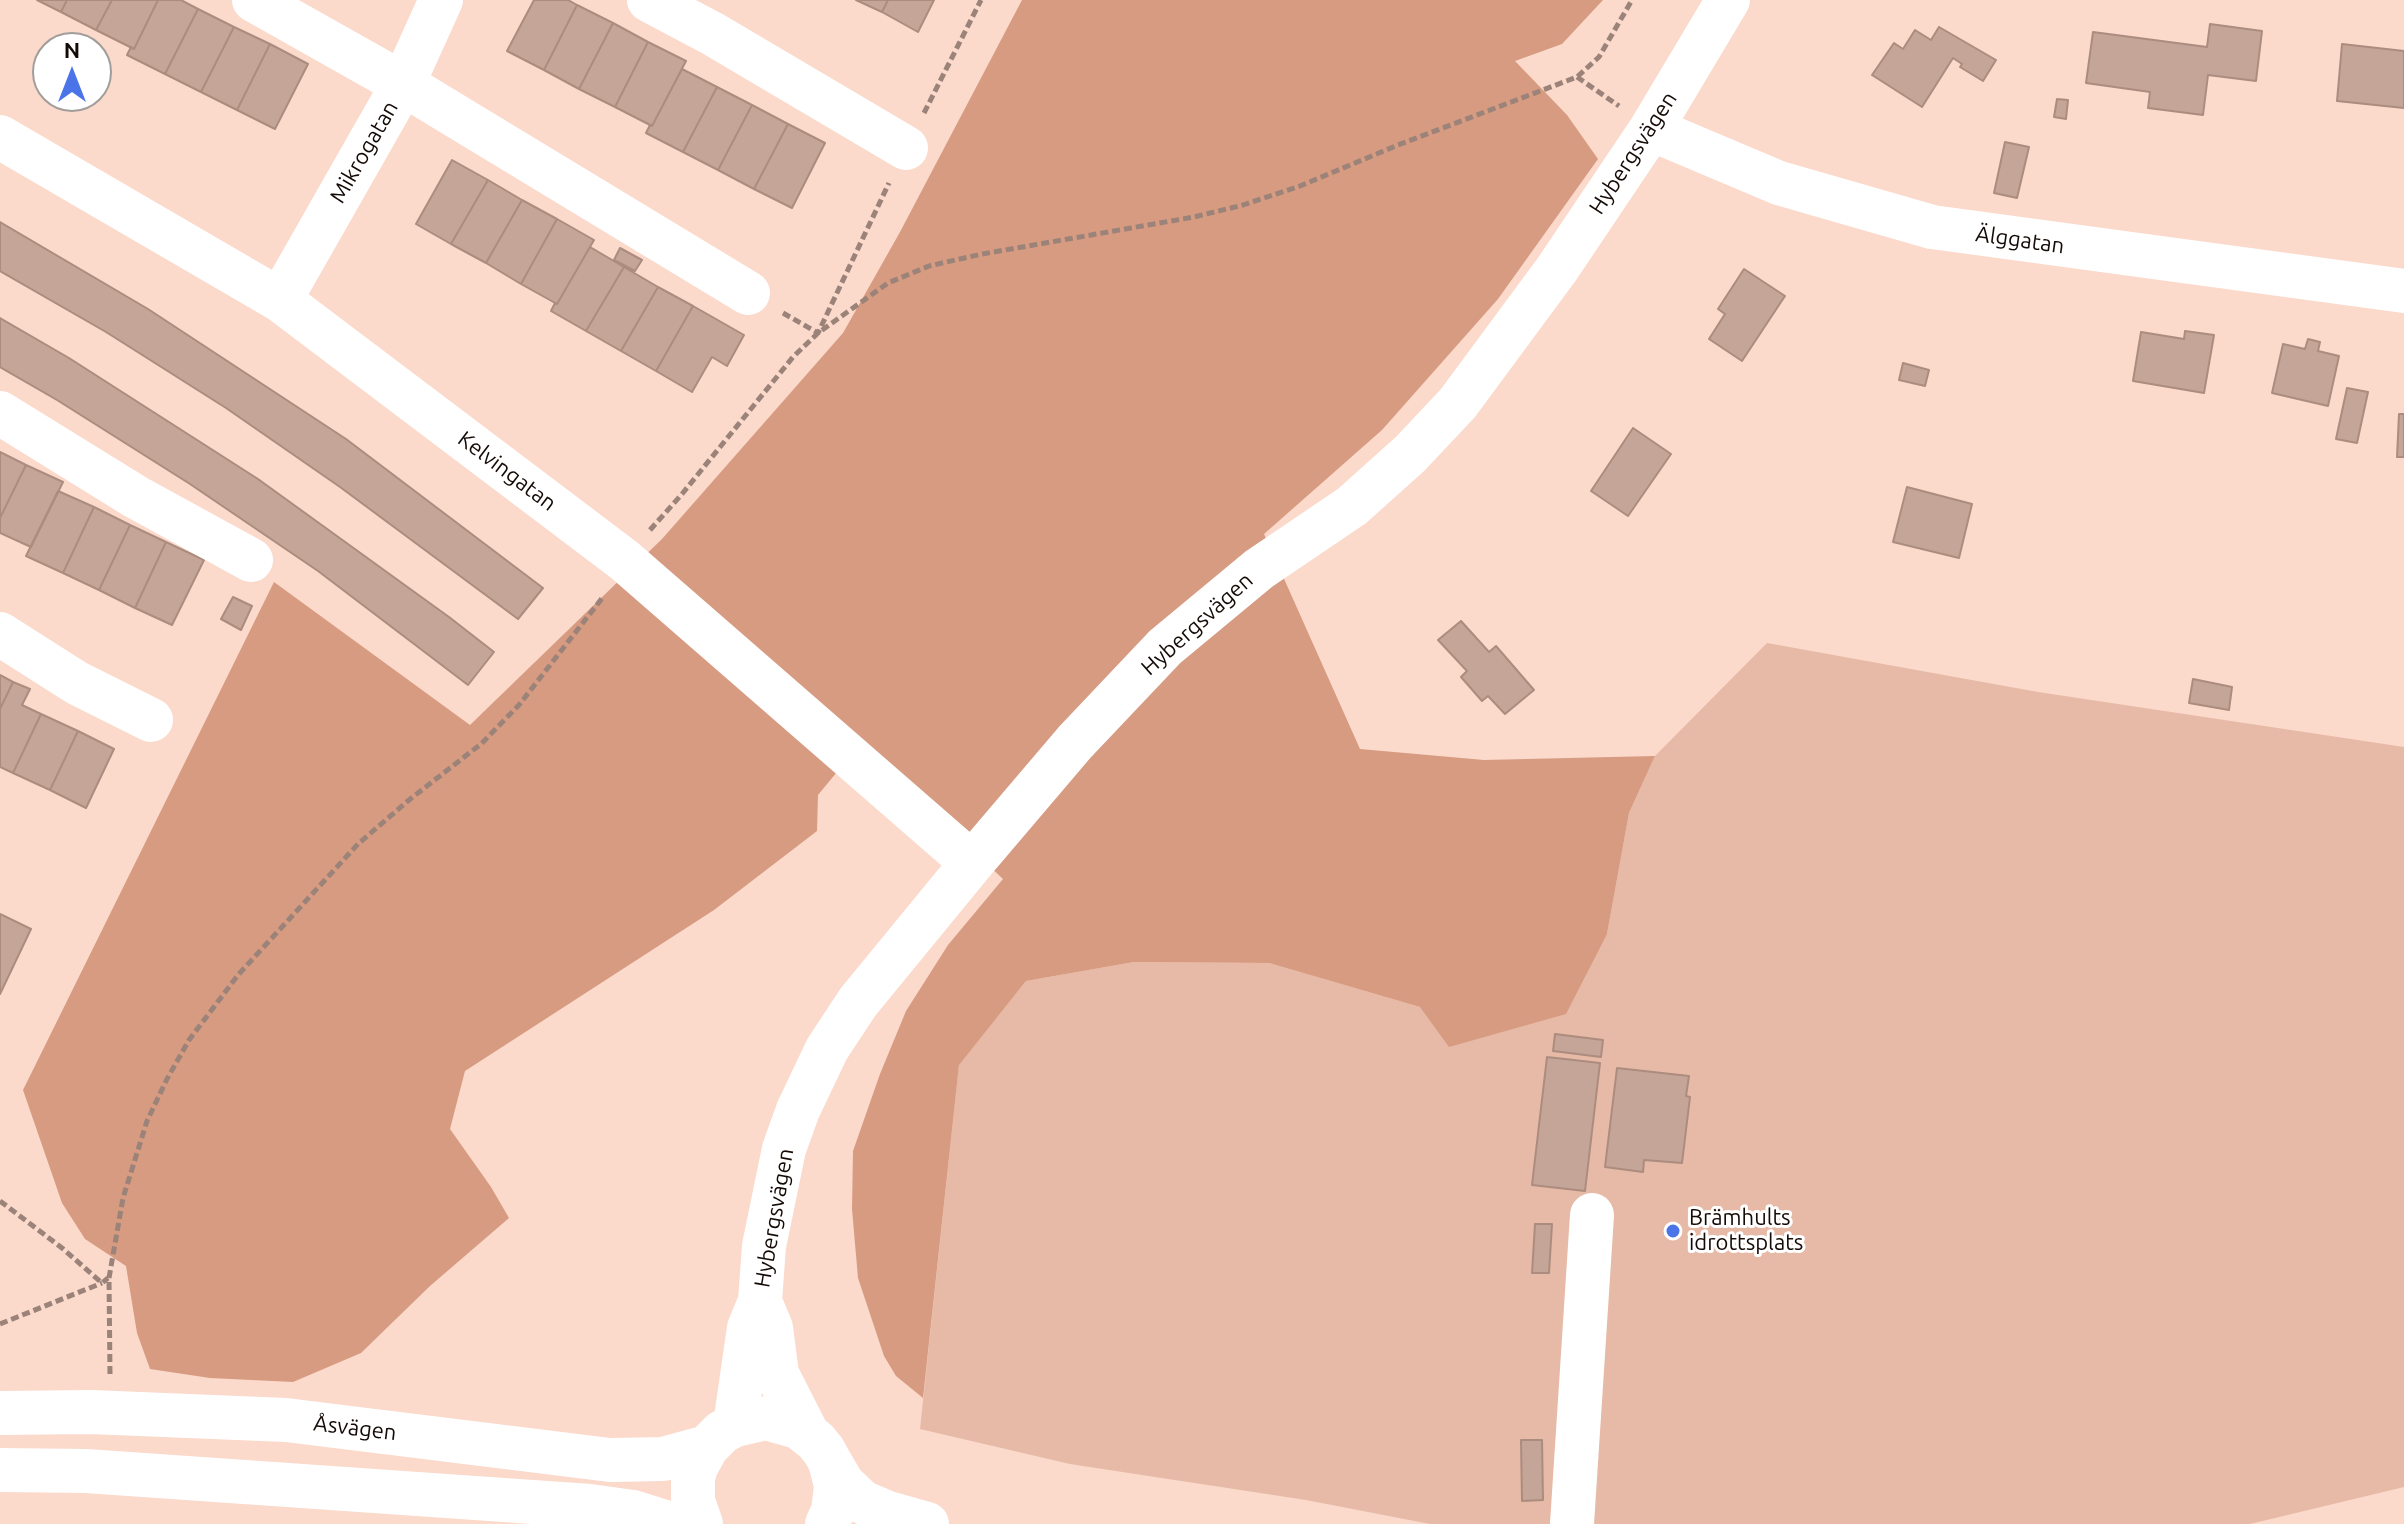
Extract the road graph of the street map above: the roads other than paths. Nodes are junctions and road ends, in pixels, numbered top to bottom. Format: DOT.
graph roads {
  1 [pos="254,0"];
  2 [pos="441,0"];
  3 [pos="649,0"];
  4 [pos="1728,0"];
  5 [pos="403,84"];
  6 [pos="1651,129"];
  7 [pos="0,137"];
  8 [pos="906,148"];
  9 [pos="2404,291"];
  10 [pos="748,293"];
  11 [pos="280,300"];
  12 [pos="0,413"];
  13 [pos="251,560"];
  14 [pos="0,634"];
  15 [pos="151,720"];
  16 [pos="972,863"];
  17 [pos="1592,1215"];
  18 [pos="760,1301"];
  19 [pos="0,1413"];
  20 [pos="721,1436"];
  21 [pos="818,1447"];
  22 [pos="0,1470"];
  23 [pos="671,1524"];
  24 [pos="701,1524"];
  25 [pos="827,1524"];
  26 [pos="927,1524"];
  27 [pos="1572,1524"];
  1 -- 5 [label="street"];
  2 -- 5 [label="street, Mikrogatan"];
  3 -- 8 [label="street"];
  4 -- 6 [label="street, Hybergsvägen"];
  5 -- 10 [label="street"];
  5 -- 11 [label="street, Mikrogatan"];
  6 -- 9 [label="street, Älggatan"];
  6 -- 16 [label="street, Hybergsvägen"];
  7 -- 11 [label="street, Kelvingatan"];
  11 -- 16 [label="street, Kelvingatan"];
  12 -- 13 [label="street"];
  14 -- 15 [label="street"];
  16 -- 18 [label="street, Hybergsvägen"];
  17 -- 27 [label="street"];
  18 -- 20 [label="street, Hybergsvägen"];
  18 -- 21 [label="street, Hybergsvägen"];
  19 -- 20 [label="street, Åsvägen"];
  20 -- 21 [label="street, Åsvägen"];
  20 -- 24 [label="street, Hybergsvägen"];
  21 -- 25 [label="street"];
  21 -- 26 [label="street"];
  22 -- 23 [label="street"];
}
